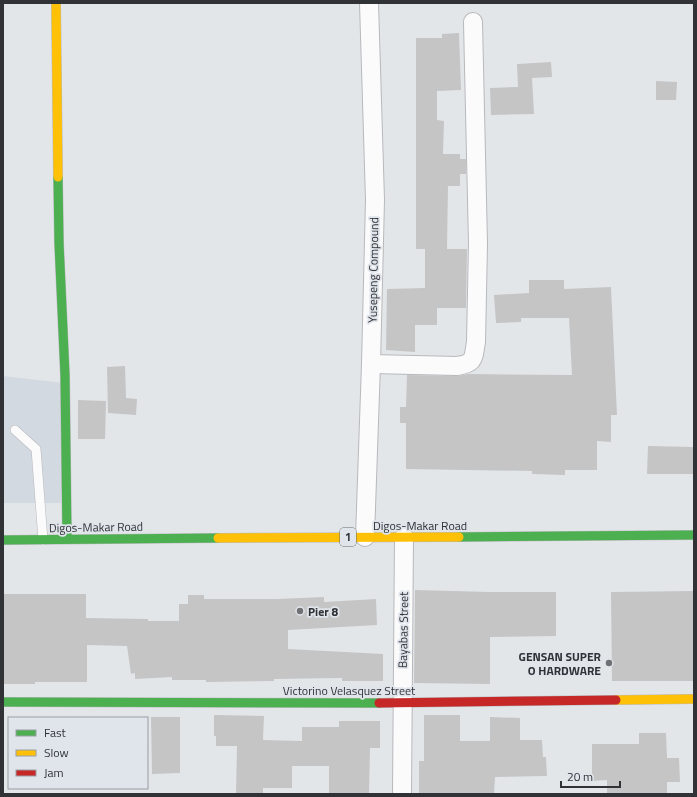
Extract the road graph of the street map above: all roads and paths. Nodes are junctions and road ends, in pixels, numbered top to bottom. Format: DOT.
graph roads {
  1 [pos="56,3"];
  2 [pos="369,3"];
  3 [pos="473,22"];
  4 [pos="371,364"];
  5 [pos="15,430"];
  6 [pos="694,535"];
  7 [pos="365,537"];
  8 [pos="404,537"];
  9 [pos="67,539"];
  10 [pos="3,540"];
  11 [pos="43,540"];
  12 [pos="694,699"];
  13 [pos="3,702"];
  14 [pos="402,703"];
  15 [pos="402,794"];
  1 -- 9 [label="street"];
  2 -- 4 [label="street, Yusepeng Compound"];
  3 -- 4 [label="street"];
  4 -- 7 [label="street, Yusepeng Compound"];
  5 -- 11 [label="lane"];
  6 -- 8 [label="street, Digos-Makar Road / 1"];
  7 -- 8 [label="street, Digos-Makar Road / 1"];
  7 -- 9 [label="street, Digos-Makar Road / 1"];
  8 -- 14 [label="street, Bayabas Street"];
  9 -- 11 [label="street, Digos-Makar Road / 1"];
  10 -- 11 [label="street, Digos-Makar Road / 1"];
  12 -- 14 [label="street, Victorino Velasquez Street"];
  13 -- 14 [label="street, Victorino Velasquez Street"];
  14 -- 15 [label="street, Bayabas Street"];
}
